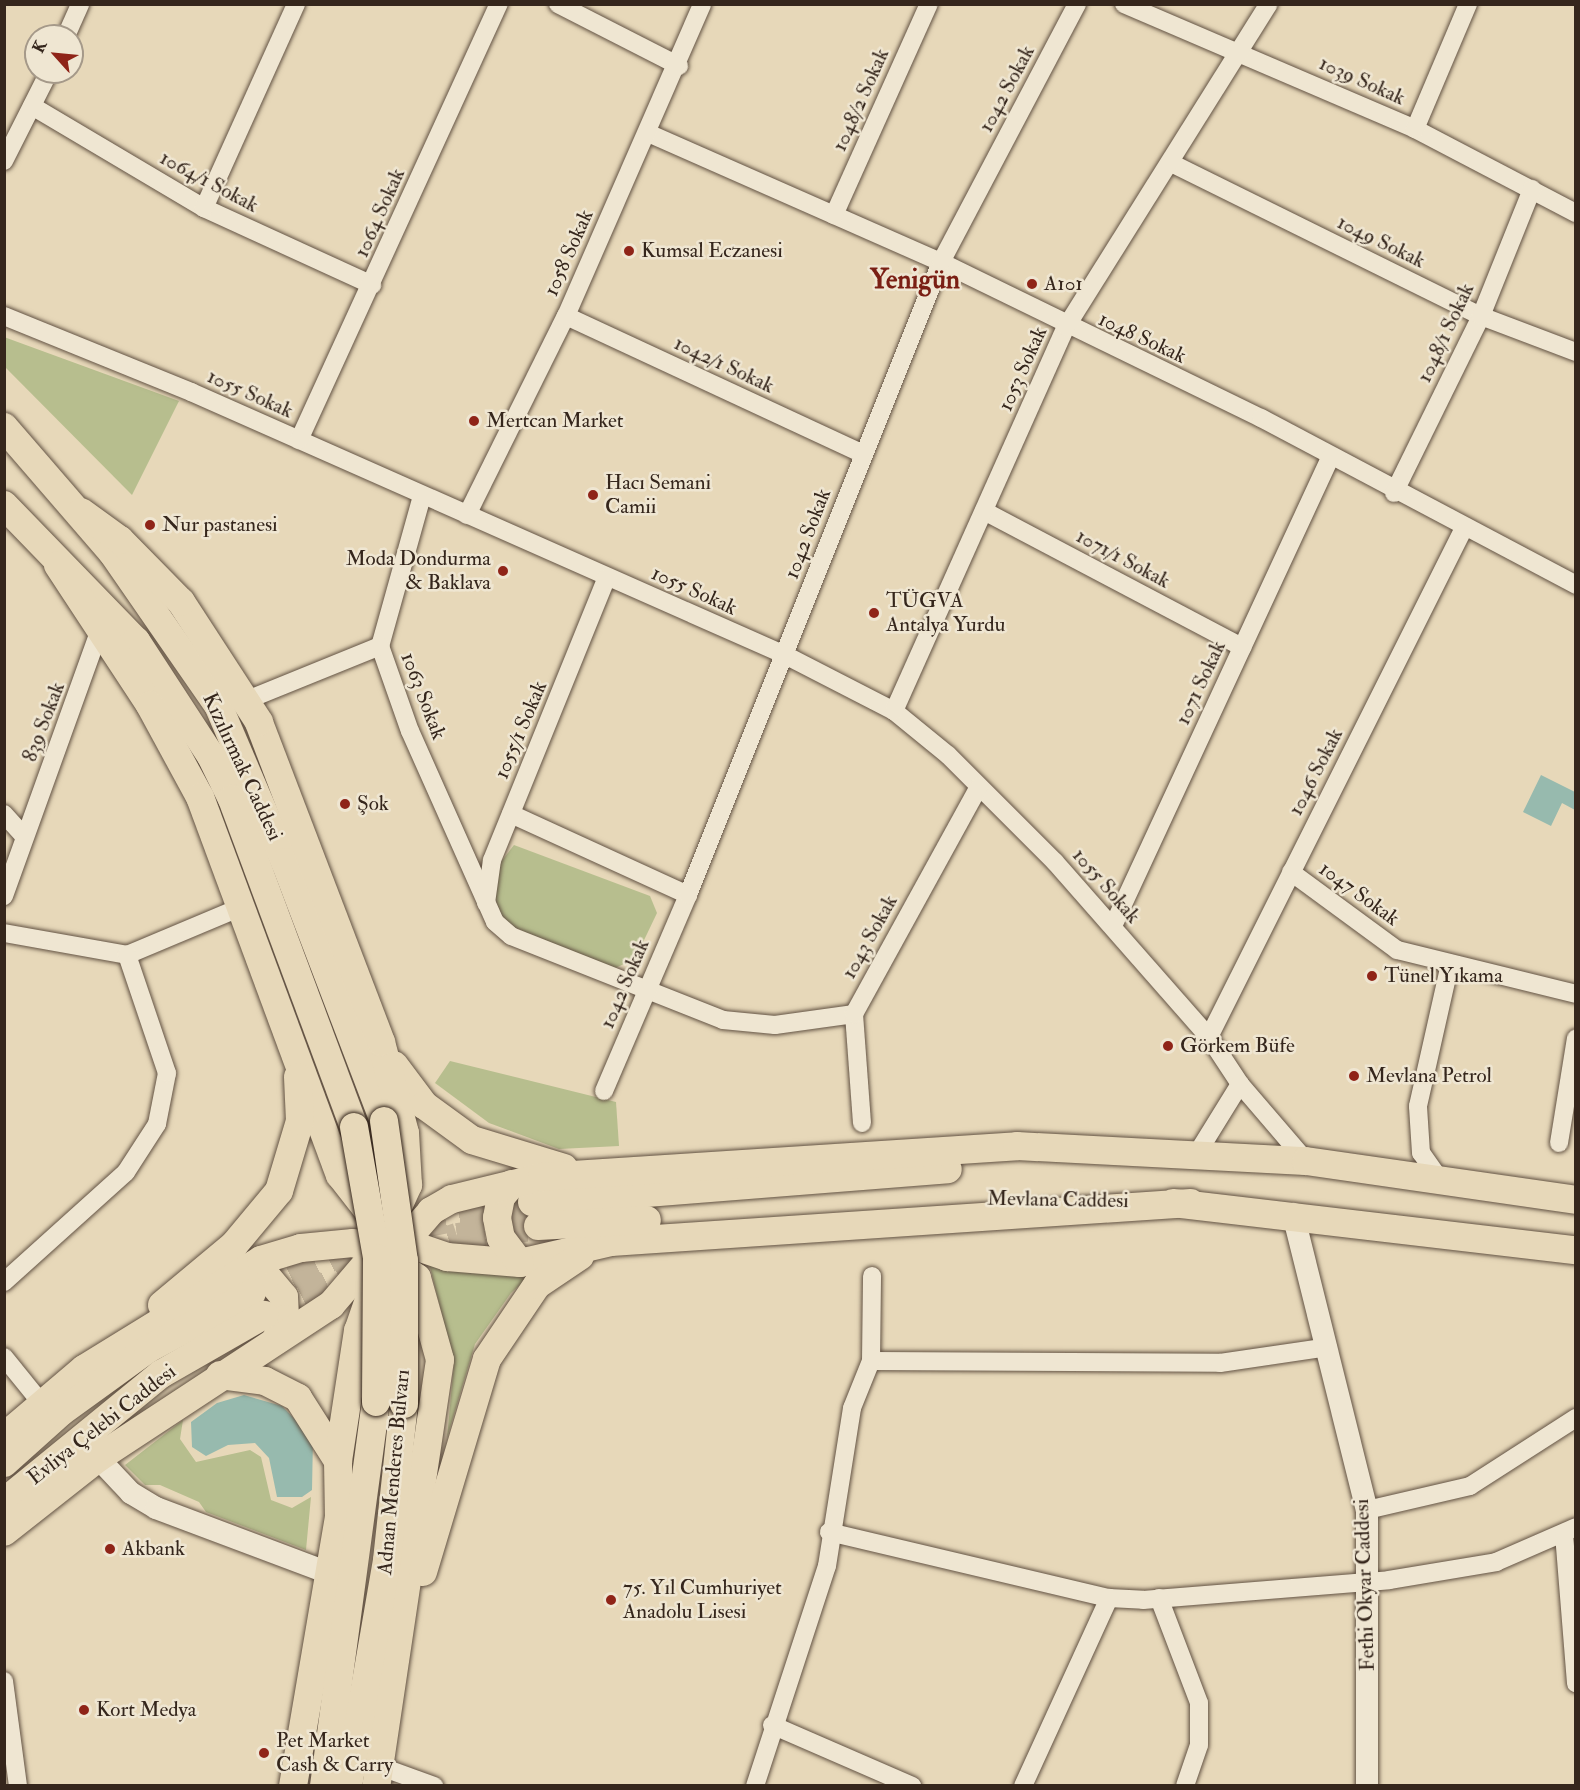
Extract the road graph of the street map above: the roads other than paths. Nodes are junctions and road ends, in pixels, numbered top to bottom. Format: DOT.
graph roads {
  1 [pos="80,4"];
  2 [pos="296,4"];
  3 [pos="499,4"];
  4 [pos="558,4"];
  5 [pos="702,4"];
  6 [pos="929,4"];
  7 [pos="1077,4"];
  8 [pos="1124,4"];
  9 [pos="1269,4"];
  10 [pos="1468,4"];
  11 [pos="71,24"];
  12 [pos="1241,53"];
  13 [pos="679,66"];
  14 [pos="43,84"];
  15 [pos="32,106"];
  16 [pos="1415,129"];
  17 [pos="648,133"];
  18 [pos="4,161"];
  19 [pos="1171,163"];
  20 [pos="1532,189"];
  21 [pos="204,208"];
  22 [pos="1575,210"];
  23 [pos="834,214"];
  24 [pos="941,262"];
  25 [pos="372,285"];
  26 [pos="4,316"];
  27 [pos="566,316"];
  28 [pos="1481,316"];
  29 [pos="1066,327"];
  30 [pos="1575,352"];
  31 [pos="4,427"];
  32 [pos="299,440"];
  33 [pos="863,454"];
  34 [pos="1330,458"];
  35 [pos="1394,493"];
  36 [pos="422,496"];
  37 [pos="4,505"];
  38 [pos="984,511"];
  39 [pos="81,512"];
  40 [pos="467,515"];
  41 [pos="1464,528"];
  42 [pos="58,565"];
  43 [pos="607,577"];
  44 [pos="1575,585"];
  45 [pos="99,632"];
  46 [pos="380,646"];
  47 [pos="1242,647"];
  48 [pos="785,655"];
  49 [pos="247,700"];
  50 [pos="894,711"];
  51 [pos="979,787"];
  52 [pos="4,813"];
  53 [pos="511,814"];
  54 [pos="24,836"];
  55 [pos="1291,872"];
  56 [pos="688,895"];
  57 [pos="4,896"];
  58 [pos="486,904"];
  59 [pos="241,907"];
  60 [pos="1113,926"];
  61 [pos="4,933"];
  62 [pos="127,955"];
  63 [pos="1450,964"];
  64 [pos="646,991"];
  65 [pos="1575,994"];
  66 [pos="854,1014"];
  67 [pos="1209,1037"];
  68 [pos="1575,1038"];
  69 [pos="381,1042"];
  70 [pos="298,1066"];
  71 [pos="1240,1084"];
  72 [pos="604,1091"];
  73 [pos="384,1121"];
  74 [pos="862,1123"];
  75 [pos="354,1127"];
  76 [pos="1559,1143"];
  77 [pos="1198,1152"];
  78 [pos="409,1161"];
  79 [pos="1306,1161"];
  80 [pos="1359,1171"];
  81 [pos="590,1173"];
  82 [pos="340,1175"];
  83 [pos="1443,1184"];
  84 [pos="1575,1200"];
  85 [pos="1191,1203"];
  86 [pos="527,1204"];
  87 [pos="1293,1214"];
  88 [pos="611,1242"];
  89 [pos="392,1245"];
  90 [pos="1575,1250"];
  91 [pos="520,1263"];
  92 [pos="872,1276"];
  93 [pos="4,1282"];
  94 [pos="253,1293"];
  95 [pos="432,1316"];
  96 [pos="358,1331"];
  97 [pos="275,1341"];
  98 [pos="1328,1347"];
  99 [pos="4,1357"];
  100 [pos="871,1361"];
  101 [pos="84,1369"];
  102 [pos="220,1375"];
  103 [pos="42,1404"];
  104 [pos="1575,1418"];
  105 [pos="4,1437"];
  106 [pos="98,1458"];
  107 [pos="338,1461"];
  108 [pos="4,1463"];
  109 [pos="4,1502"];
  110 [pos="1367,1510"];
  111 [pos="1570,1530"];
  112 [pos="4,1532"];
  113 [pos="830,1532"];
  114 [pos="329,1574"];
  115 [pos="1367,1578"];
  116 [pos="1109,1598"];
  117 [pos="1159,1598"];
  118 [pos="397,1645"];
  119 [pos="4,1682"];
  120 [pos="1575,1684"];
  121 [pos="772,1725"];
  122 [pos="378,1776"];
  123 [pos="18,1785"];
  124 [pos="293,1785"];
  125 [pos="324,1785"];
  126 [pos="348,1785"];
  127 [pos="434,1785"];
  128 [pos="755,1785"];
  129 [pos="912,1785"];
  130 [pos="1023,1785"];
  131 [pos="1185,1785"];
  132 [pos="1367,1785"];
  1 -- 11 [label="street"];
  2 -- 21 [label="street"];
  3 -- 25 [label="street, 1064 Sokak"];
  4 -- 13 [label="street"];
  5 -- 13 [label="street, 1058 Sokak"];
  6 -- 23 [label="street, 1048/2 Sokak"];
  7 -- 24 [label="street, 1042 Sokak"];
  8 -- 12 [label="street, 1039 Sokak"];
  9 -- 12 [label="street, 1053 Sokak"];
  10 -- 16 [label="street"];
  12 -- 16 [label="street, 1039 Sokak"];
  12 -- 19 [label="street, 1053 Sokak"];
  13 -- 17 [label="street, 1058 Sokak"];
  14 -- 15 [label="street"];
  15 -- 18 [label="street"];
  15 -- 21 [label="street, 1064/1 Sokak"];
  16 -- 20 [label="street, 1039 Sokak"];
  17 -- 23 [label="street, 1048 Sokak"];
  17 -- 27 [label="street, 1058 Sokak"];
  19 -- 28 [label="street, 1049 Sokak"];
  19 -- 29 [label="street, 1053 Sokak"];
  20 -- 22 [label="street, 1039 Sokak"];
  20 -- 28 [label="street, 1048/1 Sokak"];
  21 -- 25 [label="street, 1064/1 Sokak"];
  23 -- 24 [label="street, 1048 Sokak"];
  24 -- 29 [label="street, 1048 Sokak"];
  24 -- 33 [label="street, 1042 Sokak"];
  25 -- 32 [label="street, 1064 Sokak"];
  26 -- 32 [label="street, 1055 Sokak"];
  27 -- 33 [label="street, 1042/1 Sokak"];
  27 -- 40 [label="street, 1058 Sokak"];
  28 -- 30 [label="street, 1049 Sokak"];
  28 -- 35 [label="street, 1048/1 Sokak"];
  29 -- 34 [label="street, 1048 Sokak"];
  29 -- 38 [label="street, 1053 Sokak"];
  31 -- 39 [label="main road, Kızılırmak Caddesi"];
  32 -- 36 [label="street, 1055 Sokak"];
  33 -- 48 [label="street, 1042 Sokak"];
  34 -- 35 [label="street, 1048 Sokak"];
  34 -- 47 [label="street, 1071 Sokak"];
  35 -- 41 [label="street, 1048 Sokak"];
  36 -- 40 [label="street, 1055 Sokak"];
  36 -- 46 [label="street, 1063 Sokak"];
  37 -- 42 [label="main road, Kızılırmak Caddesi"];
  38 -- 47 [label="street, 1071/1 Sokak"];
  38 -- 50 [label="street, 1053 Sokak"];
  39 -- 49 [label="main road"];
  39 -- 73 [label="main road, Kızılırmak Caddesi"];
  40 -- 43 [label="street, 1055 Sokak"];
  41 -- 44 [label="street, 1048 Sokak"];
  41 -- 55 [label="street, 1046 Sokak"];
  42 -- 45 [label="main road"];
  42 -- 75 [label="main road, Kızılırmak Caddesi"];
  43 -- 48 [label="street, 1055 Sokak"];
  43 -- 53 [label="street, 1055/1 Sokak"];
  45 -- 54 [label="street, 839 Sokak"];
  45 -- 59 [label="main road"];
  46 -- 49 [label="street"];
  46 -- 58 [label="street, 1063 Sokak"];
  47 -- 60 [label="street, 1071 Sokak"];
  48 -- 50 [label="street, 1055 Sokak"];
  48 -- 56 [label="street, 1042 Sokak"];
  49 -- 69 [label="main road"];
  50 -- 51 [label="street, 1055 Sokak"];
  51 -- 60 [label="street, 1055 Sokak"];
  51 -- 66 [label="street, 1043 Sokak"];
  52 -- 54 [label="street"];
  53 -- 56 [label="street"];
  53 -- 58 [label="street, 1055/1 Sokak"];
  54 -- 57 [label="street, 839 Sokak"];
  55 -- 63 [label="street, 1047 Sokak"];
  55 -- 67 [label="street, 1046 Sokak"];
  56 -- 64 [label="street, 1042 Sokak"];
  58 -- 64 [label="street, 1063 Sokak"];
  59 -- 62 [label="street"];
  59 -- 70 [label="main road"];
  60 -- 67 [label="street, 1055 Sokak"];
  61 -- 62 [label="street"];
  62 -- 93 [label="street"];
  63 -- 65 [label="street, 1047 Sokak"];
  63 -- 83 [label="street"];
  64 -- 66 [label="street, 1063 Sokak"];
  64 -- 72 [label="street, 1042 Sokak"];
  66 -- 74 [label="street, 1043 Sokak"];
  67 -- 71 [label="street, 1055 Sokak"];
  68 -- 76 [label="street"];
  69 -- 78 [label="main road"];
  69 -- 81 [label="main road"];
  70 -- 82 [label="main road"];
  70 -- 101 [label="main road"];
  71 -- 77 [label="street"];
  71 -- 79 [label="street, 1055 Sokak"];
  73 -- 126 [label="main road, Adnan Menderes Bulvarı, bridge"];
  75 -- 125 [label="main road, Adnan Menderes Bulvarı, bridge"];
  77 -- 79 [label="main road, Mevlana Caddesi"];
  77 -- 81 [label="main road, Mevlana Caddesi"];
  78 -- 82 [label="main road"];
  78 -- 89 [label="main road"];
  79 -- 80 [label="main road, Mevlana Caddesi"];
  80 -- 83 [label="main road, Mevlana Caddesi"];
  80 -- 86 [label="main road, Mevlana Caddesi"];
  81 -- 86 [label="main road"];
  82 -- 89 [label="main road"];
  83 -- 84 [label="main road, Mevlana Caddesi"];
  85 -- 86 [label="main road, Mevlana Caddesi"];
  85 -- 87 [label="main road, Mevlana Caddesi"];
  85 -- 88 [label="main road"];
  86 -- 89 [label="main road"];
  86 -- 91 [label="main road"];
  87 -- 90 [label="main road, Mevlana Caddesi"];
  87 -- 98 [label="street, Fethi Okyar Caddesi"];
  88 -- 91 [label="main road"];
  88 -- 118 [label="main road"];
  89 -- 91 [label="main road"];
  89 -- 94 [label="main road"];
  89 -- 95 [label="main road"];
  89 -- 96 [label="main road"];
  89 -- 97 [label="main road"];
  92 -- 100 [label="street"];
  94 -- 97 [label="main road"];
  94 -- 101 [label="main road"];
  94 -- 108 [label="main road, Evliya Çelebi Caddesi"];
  94 -- 109 [label="main road, Evliya Çelebi Caddesi"];
  95 -- 96 [label="main road"];
  95 -- 118 [label="main road"];
  96 -- 107 [label="main road"];
  97 -- 102 [label="main road"];
  98 -- 100 [label="street"];
  98 -- 110 [label="street, Fethi Okyar Caddesi"];
  99 -- 103 [label="street"];
  100 -- 113 [label="street"];
  101 -- 103 [label="main road"];
  102 -- 106 [label="main road"];
  102 -- 107 [label="main road"];
  103 -- 105 [label="main road"];
  104 -- 110 [label="street"];
  106 -- 112 [label="main road"];
  106 -- 114 [label="street"];
  107 -- 114 [label="main road"];
  110 -- 115 [label="street, Fethi Okyar Caddesi"];
  111 -- 115 [label="street"];
  111 -- 120 [label="street"];
  113 -- 116 [label="street"];
  113 -- 121 [label="street"];
  114 -- 124 [label="main road"];
  115 -- 117 [label="street"];
  115 -- 132 [label="street, Fethi Okyar Caddesi"];
  116 -- 117 [label="street"];
  116 -- 130 [label="street"];
  117 -- 131 [label="street"];
  118 -- 122 [label="main road"];
  119 -- 123 [label="street"];
  121 -- 128 [label="street"];
  121 -- 129 [label="street"];
  122 -- 127 [label="street"];
}
